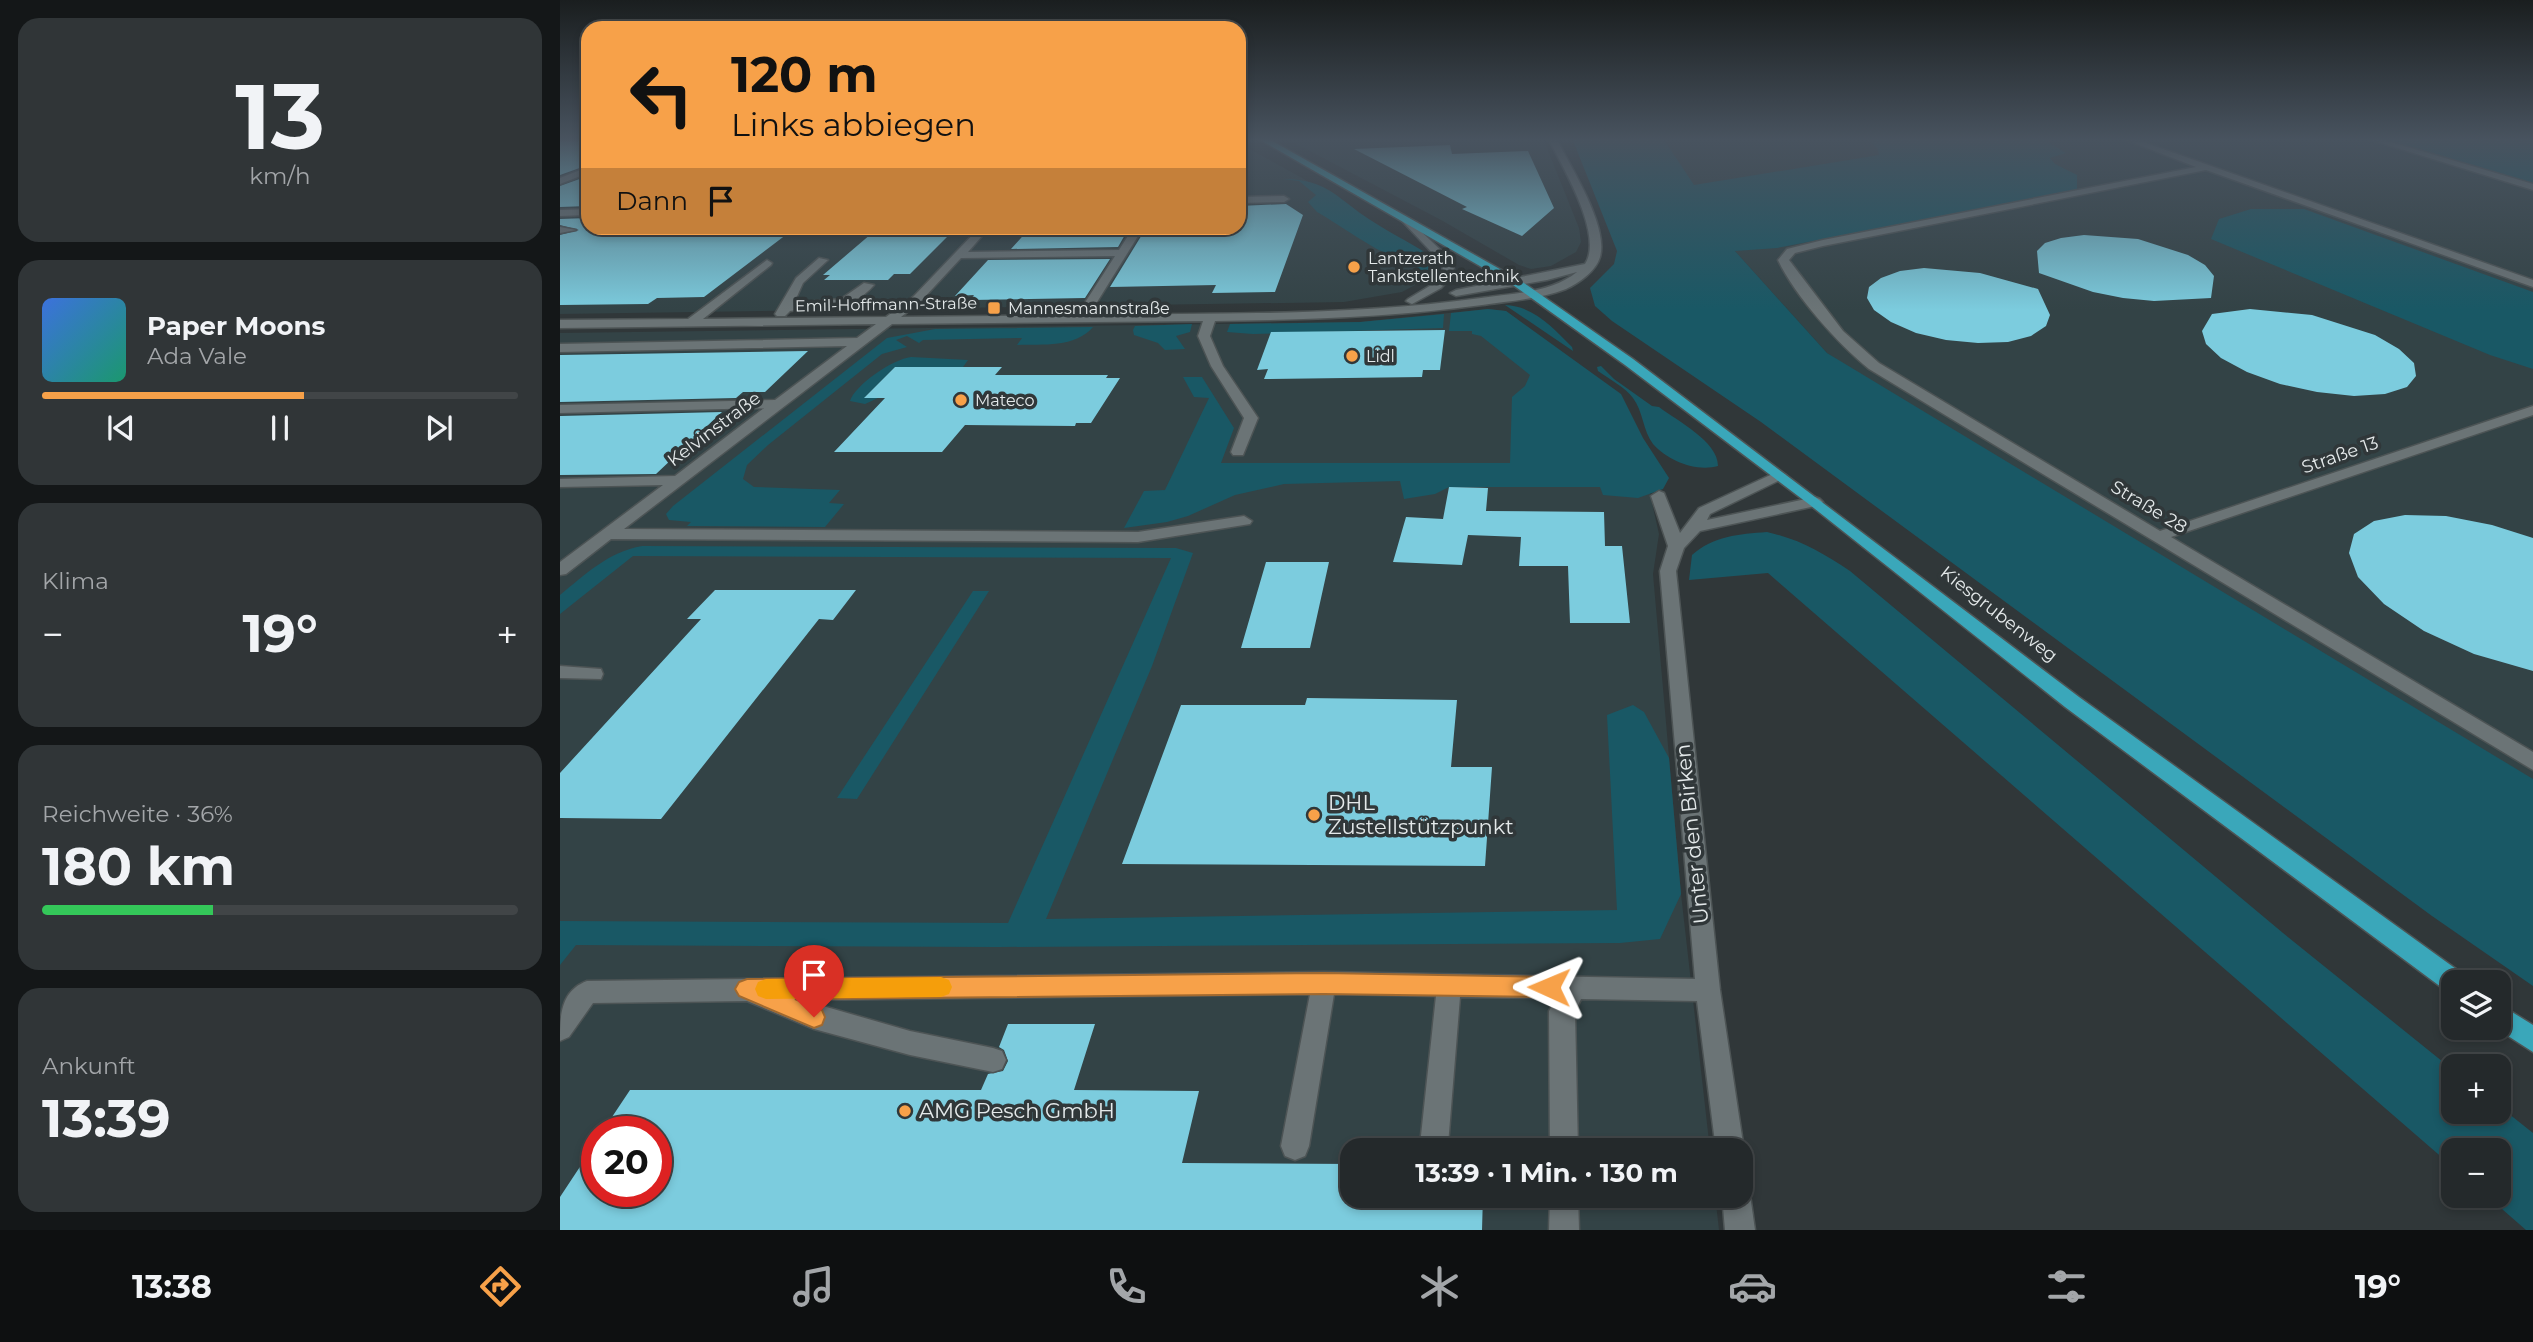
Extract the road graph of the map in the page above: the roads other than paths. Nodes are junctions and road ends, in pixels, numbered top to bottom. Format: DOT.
graph roads {
  1 [pos="1362,195"];
  2 [pos="1579,195"];
  3 [pos="2067,195"];
  4 [pos="2281,195"];
  5 [pos="1284,199"];
  6 [pos="1246,200"];
  7 [pos="581,212"];
  8 [pos="560,213"];
  9 [pos="1407,221"];
  10 [pos="977,235"];
  11 [pos="1134,235"];
  12 [pos="1123,253"];
  13 [pos="957,255"];
  14 [pos="822,260"];
  15 [pos="767,262"];
  16 [pos="1589,265"];
  17 [pos="1517,283"];
  18 [pos="2533,284"];
  19 [pos="868,285"];
  20 [pos="1532,294"];
  21 [pos="1412,301"];
  22 [pos="788,308"];
  23 [pos="1380,311"];
  24 [pos="1211,316"];
  25 [pos="1082,317"];
  26 [pos="892,319"];
  27 [pos="772,321"];
  28 [pos="692,322"];
  29 [pos="560,324"];
  30 [pos="861,342"];
  31 [pos="560,348"];
  32 [pos="779,404"];
  33 [pos="560,409"];
  34 [pos="2533,410"];
  35 [pos="1238,452"];
  36 [pos="1779,475"];
  37 [pos="678,480"];
  38 [pos="560,482"];
  39 [pos="1659,496"];
  40 [pos="1815,502"];
  41 [pos="1244,521"];
  42 [pos="1695,527"];
  43 [pos="607,534"];
  44 [pos="2160,536"];
  45 [pos="1676,546"];
  46 [pos="560,570"];
  47 [pos="560,672"];
  48 [pos="594,674"];
  49 [pos="2533,762"];
  50 [pos="2441,972"];
  51 [pos="1324,984"];
  52 [pos="1449,985"];
  53 [pos="1574,988"];
  54 [pos="747,989"];
  55 [pos="1709,990"];
  56 [pos="2511,1024"];
  57 [pos="560,1029"];
  58 [pos="2533,1040"];
  59 [pos="993,1060"];
  60 [pos="1435,1138"];
  61 [pos="1564,1138"];
  62 [pos="1728,1138"];
  63 [pos="1295,1146"];
  64 [pos="1564,1208"];
  65 [pos="1737,1208"];
  66 [pos="1564,1230"];
  67 [pos="1740,1230"];
  1 -- 9 [label="main road, Kiesgrubenweg"];
  2 -- 16 [label="street"];
  3 -- 44 [label="street, Straße 28"];
  4 -- 18 [label="street"];
  5 -- 6 [label="street"];
  7 -- 8 [label="street"];
  9 -- 17 [label="main road, Kiesgrubenweg"];
  9 -- 21 [label="street"];
  10 -- 13 [label="street"];
  11 -- 12 [label="street"];
  12 -- 13 [label="street"];
  12 -- 25 [label="street"];
  13 -- 26 [label="street"];
  14 -- 22 [label="street"];
  15 -- 28 [label="street"];
  16 -- 17 [label="street, Emil-Hoffmann-Straße"];
  16 -- 20 [label="street, Emil-Hoffmann-Straße"];
  17 -- 20 [label="main road, Kiesgrubenweg"];
  17 -- 21 [label="street, Emil-Hoffmann-Straße"];
  19 -- 22 [label="street"];
  20 -- 23 [label="street, Emil-Hoffmann-Straße"];
  20 -- 36 [label="main road, Kiesgrubenweg"];
  21 -- 23 [label="street, Emil-Hoffmann-Straße"];
  22 -- 27 [label="street"];
  23 -- 24 [label="street, Emil-Hoffmann-Straße"];
  24 -- 25 [label="street, Emil-Hoffmann-Straße"];
  24 -- 35 [label="street"];
  25 -- 26 [label="street, Emil-Hoffmann-Straße"];
  26 -- 27 [label="street, Emil-Hoffmann-Straße"];
  26 -- 30 [label="street, Kelvinstraße"];
  27 -- 28 [label="street, Emil-Hoffmann-Straße"];
  28 -- 29 [label="street, Emil-Hoffmann-Straße"];
  30 -- 31 [label="street"];
  30 -- 32 [label="street, Kelvinstraße"];
  32 -- 33 [label="street"];
  32 -- 37 [label="street, Kelvinstraße"];
  34 -- 44 [label="street, Straße 13"];
  36 -- 40 [label="main road, Kiesgrubenweg"];
  36 -- 42 [label="street"];
  37 -- 38 [label="street"];
  37 -- 43 [label="street, Kelvinstraße"];
  39 -- 45 [label="street"];
  40 -- 42 [label="street"];
  40 -- 50 [label="main road, Kiesgrubenweg"];
  41 -- 43 [label="street"];
  42 -- 45 [label="street"];
  43 -- 46 [label="street, Kelvinstraße"];
  44 -- 49 [label="street, Straße 28"];
  45 -- 55 [label="street, Unter den Birken"];
  47 -- 48 [label="street"];
  51 -- 52 [label="street"];
  51 -- 54 [label="street"];
  51 -- 63 [label="street"];
  52 -- 53 [label="street"];
  52 -- 60 [label="street"];
  53 -- 55 [label="street"];
  53 -- 61 [label="street"];
  54 -- 57 [label="street"];
  54 -- 59 [label="street"];
  55 -- 62 [label="street, Unter den Birken"];
  56 -- 58 [label="main road"];
  64 -- 66 [label="street"];
  65 -- 67 [label="street"];
}
